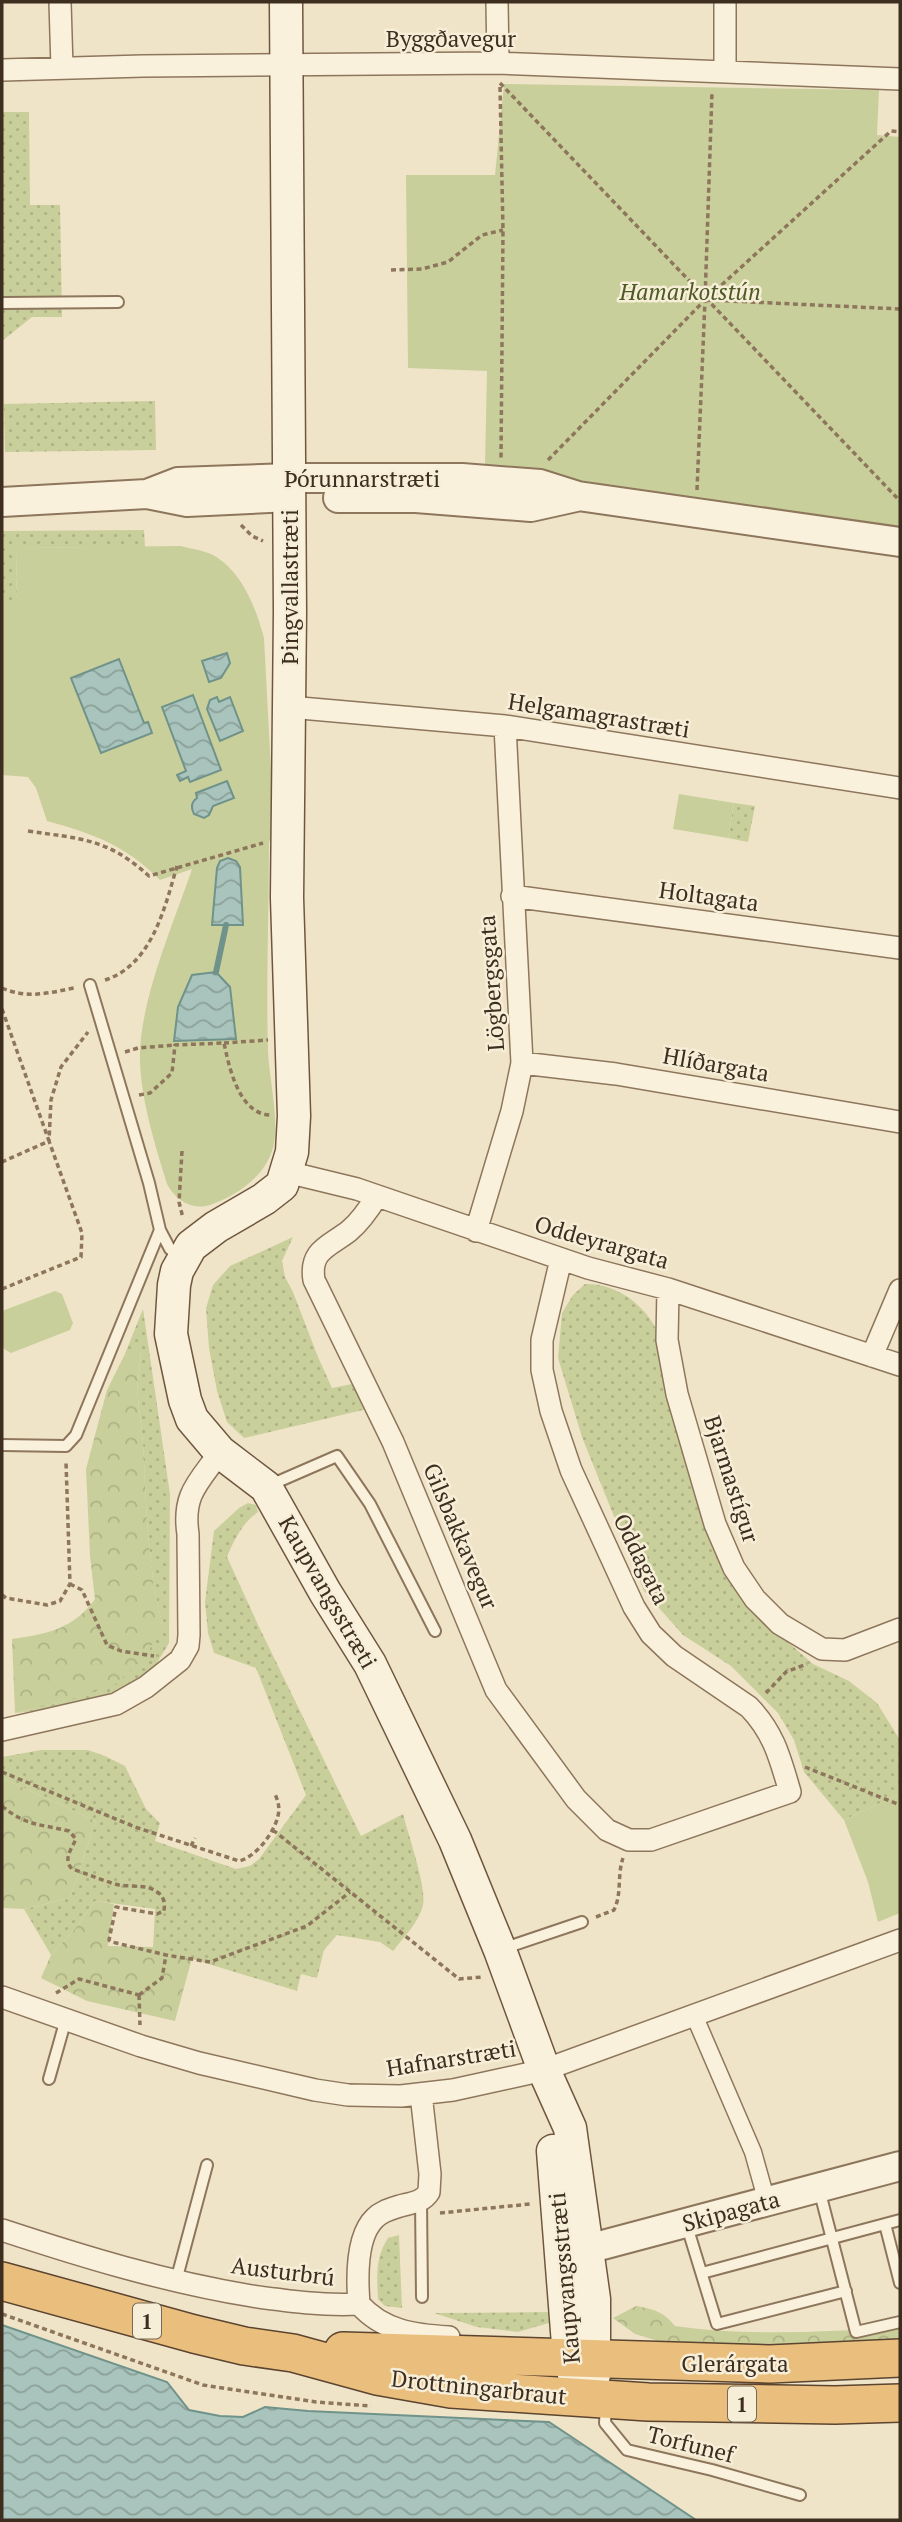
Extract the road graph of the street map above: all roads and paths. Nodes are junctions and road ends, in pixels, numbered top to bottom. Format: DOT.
graph roads {
  1 [pos="60,2"];
  2 [pos="286,2"];
  3 [pos="497,2"];
  4 [pos="725,2"];
  5 [pos="498,63"];
  6 [pos="288,64"];
  7 [pos="62,68"];
  8 [pos="2,70"];
  9 [pos="718,71"];
  10 [pos="900,79"];
  11 [pos="500,85"];
  12 [pos="900,132"];
  13 [pos="503,230"];
  14 [pos="391,270"];
  15 [pos="705,300"];
  16 [pos="118,302"];
  17 [pos="2,303"];
  18 [pos="900,309"];
  19 [pos="513,482"];
  20 [pos="289,488"];
  21 [pos="578,496"];
  22 [pos="900,501"];
  23 [pos="2,502"];
  24 [pos="695,513"];
  25 [pos="900,542"];
  26 [pos="289,707"];
  27 [pos="505,726"];
  28 [pos="900,789"];
  29 [pos="29,831"];
  30 [pos="269,841"];
  31 [pos="177,866"];
  32 [pos="512,896"];
  33 [pos="900,948"];
  34 [pos="90,985"];
  35 [pos="2,988"];
  36 [pos="2,1009"];
  37 [pos="99,1017"];
  38 [pos="273,1040"];
  39 [pos="224,1043"];
  40 [pos="175,1045"];
  41 [pos="138,1048"];
  42 [pos="522,1063"];
  43 [pos="123,1098"];
  44 [pos="293,1115"];
  45 [pos="900,1122"];
  46 [pos="49,1141"];
  47 [pos="182,1151"];
  48 [pos="2,1162"];
  49 [pos="287,1172"];
  50 [pos="377,1196"];
  51 [pos="160,1230"];
  52 [pos="477,1231"];
  53 [pos="187,1252"];
  54 [pos="561,1259"];
  55 [pos="2,1289"];
  56 [pos="668,1289"];
  57 [pos="900,1290"];
  58 [pos="872,1356"];
  59 [pos="900,1365"];
  60 [pos="2,1445"];
  61 [pos="66,1446"];
  62 [pos="220,1452"];
  63 [pos="266,1487"];
  64 [pos="70,1584"];
  65 [pos="2,1594"];
  66 [pos="900,1629"];
  67 [pos="435,1631"];
  68 [pos="180,1660"];
  69 [pos="805,1666"];
  70 [pos="765,1694"];
  71 [pos="2,1730"];
  72 [pos="780,1755"];
  73 [pos="2,1772"];
  74 [pos="275,1794"];
  75 [pos="900,1805"];
  76 [pos="2,1806"];
  77 [pos="273,1830"];
  78 [pos="195,1838"];
  79 [pos="629,1840"];
  80 [pos="191,1846"];
  81 [pos="350,1892"];
  82 [pos="582,1922"];
  83 [pos="900,1940"];
  84 [pos="500,1950"];
  85 [pos="166,1955"];
  86 [pos="459,1979"];
  87 [pos="139,1995"];
  88 [pos="2,1997"];
  89 [pos="50,1997"];
  90 [pos="694,2015"];
  91 [pos="66,2019"];
  92 [pos="140,2019"];
  93 [pos="544,2070"];
  94 [pos="49,2079"];
  95 [pos="421,2094"];
  96 [pos="207,2165"];
  97 [pos="900,2165"];
  98 [pos="819,2188"];
  99 [pos="421,2200"];
  100 [pos="557,2201"];
  101 [pos="767,2202"];
  102 [pos="458,2211"];
  103 [pos="900,2220"];
  104 [pos="685,2224"];
  105 [pos="885,2224"];
  106 [pos="2,2230"];
  107 [pos="832,2238"];
  108 [pos="574,2253"];
  109 [pos="702,2273"];
  110 [pos="2,2281"];
  111 [pos="176,2281"];
  112 [pos="900,2283"];
  113 [pos="846,2291"];
  114 [pos="422,2297"];
  115 [pos="359,2304"];
  116 [pos="2,2314"];
  117 [pos="900,2322"];
  118 [pos="307,2351"];
  119 [pos="513,2355"];
  120 [pos="582,2357"];
  121 [pos="900,2358"];
  122 [pos="595,2399"];
  123 [pos="900,2403"];
  124 [pos="383,2407"];
  125 [pos="800,2495"];
  1 -- 7 [label="street"];
  2 -- 6 [label="main road, Þingvallastræti"];
  3 -- 5 [label="street"];
  4 -- 9 [label="street"];
  5 -- 6 [label="street, Byggðavegur"];
  5 -- 9 [label="street, Byggðavegur"];
  5 -- 11 [label="path"];
  6 -- 7 [label="street, Byggðavegur"];
  6 -- 20 [label="main road, Þingvallastræti"];
  7 -- 8 [label="street, Byggðavegur"];
  9 -- 10 [label="street, Byggðavegur"];
  9 -- 15 [label="path"];
  11 -- 13 [label="path"];
  11 -- 15 [label="path"];
  12 -- 15 [label="path"];
  13 -- 14 [label="path"];
  13 -- 19 [label="path"];
  15 -- 18 [label="path"];
  15 -- 19 [label="path"];
  15 -- 22 [label="path"];
  15 -- 24 [label="path"];
  16 -- 17 [label="lane"];
  19 -- 20 [label="street, Þórunnarstræti"];
  19 -- 21 [label="street, Þórunnarstræti"];
  20 -- 21 [label="street, Þórunnarstræti"];
  20 -- 23 [label="street, Þórunnarstræti"];
  20 -- 26 [label="main road, Þingvallastræti"];
  21 -- 24 [label="street, Þórunnarstræti"];
  24 -- 25 [label="street, Þórunnarstræti"];
  26 -- 27 [label="street, Helgamagrastræti"];
  26 -- 44 [label="main road, Þingvallastræti"];
  27 -- 28 [label="street, Helgamagrastræti"];
  27 -- 32 [label="street, Lögbergsgata"];
  29 -- 31 [label="path"];
  30 -- 31 [label="path"];
  31 -- 34 [label="path"];
  32 -- 33 [label="street, Holtagata"];
  32 -- 42 [label="street, Lögbergsgata"];
  34 -- 35 [label="path"];
  34 -- 37 [label="lane"];
  36 -- 46 [label="path"];
  37 -- 43 [label="lane"];
  37 -- 46 [label="path"];
  38 -- 39 [label="path"];
  39 -- 40 [label="path"];
  39 -- 44 [label="path"];
  40 -- 41 [label="path"];
  40 -- 43 [label="path"];
  42 -- 45 [label="street, Hlíðargata"];
  42 -- 52 [label="street, Lögbergsgata"];
  43 -- 51 [label="lane"];
  44 -- 49 [label="main road, Þingvallastræti"];
  46 -- 48 [label="path"];
  46 -- 55 [label="path"];
  47 -- 53 [label="path"];
  49 -- 50 [label="street, Oddeyrargata"];
  49 -- 53 [label="main road"];
  50 -- 52 [label="street, Oddeyrargata"];
  50 -- 79 [label="street, Gilsbakkavegur"];
  51 -- 53 [label="lane"];
  51 -- 61 [label="lane"];
  52 -- 54 [label="street, Oddeyrargata"];
  53 -- 62 [label="main road, Kaupvangsstræti"];
  54 -- 56 [label="street, Oddeyrargata"];
  54 -- 72 [label="street, Oddagata"];
  56 -- 58 [label="street, Oddeyrargata"];
  56 -- 66 [label="street, Bjarmastígur"];
  57 -- 58 [label="street"];
  58 -- 59 [label="street, Oddeyrargata"];
  60 -- 61 [label="lane"];
  61 -- 64 [label="path"];
  62 -- 63 [label="main road, Kaupvangsstræti"];
  62 -- 68 [label="street"];
  63 -- 67 [label="lane"];
  63 -- 84 [label="main road, Kaupvangsstræti"];
  64 -- 65 [label="path"];
  64 -- 68 [label="path"];
  68 -- 71 [label="street"];
  69 -- 70 [label="path"];
  72 -- 75 [label="path"];
  72 -- 79 [label="street, Oddagata"];
  73 -- 80 [label="path"];
  74 -- 77 [label="path"];
  76 -- 85 [label="path"];
  77 -- 80 [label="path"];
  77 -- 81 [label="path"];
  78 -- 80 [label="path"];
  79 -- 82 [label="path"];
  81 -- 85 [label="path"];
  81 -- 86 [label="path"];
  82 -- 84 [label="lane"];
  83 -- 90 [label="street, Hafnarstræti"];
  84 -- 93 [label="main road, Kaupvangsstræti"];
  85 -- 87 [label="path"];
  87 -- 89 [label="path"];
  87 -- 92 [label="path"];
  88 -- 91 [label="street, Hafnarstræti"];
  90 -- 93 [label="street, Hafnarstræti"];
  90 -- 101 [label="street"];
  91 -- 94 [label="lane"];
  91 -- 95 [label="street, Hafnarstræti"];
  93 -- 95 [label="street, Hafnarstræti"];
  93 -- 100 [label="main road, Kaupvangsstræti"];
  93 -- 108 [label="main road, Kaupvangsstræti"];
  95 -- 99 [label="street"];
  96 -- 111 [label="lane"];
  97 -- 98 [label="street, Skipagata"];
  98 -- 101 [label="street, Skipagata"];
  98 -- 107 [label="lane"];
  99 -- 114 [label="lane"];
  99 -- 115 [label="street, Austurbrú"];
  100 -- 102 [label="path"];
  100 -- 108 [label="main road, Kaupvangsstræti"];
  101 -- 104 [label="street, Skipagata"];
  103 -- 105 [label="lane"];
  104 -- 108 [label="street, Skipagata"];
  104 -- 109 [label="lane"];
  105 -- 107 [label="lane"];
  105 -- 112 [label="lane"];
  106 -- 111 [label="street, Austurbrú"];
  107 -- 109 [label="lane"];
  107 -- 113 [label="lane"];
  108 -- 120 [label="main road, Kaupvangsstræti"];
  109 -- 113 [label="lane"];
  110 -- 118 [label="highway, Drottningarbraut / 1"];
  111 -- 115 [label="street, Austurbrú"];
  113 -- 117 [label="lane"];
  115 -- 119 [label="street, Drottningarbraut"];
  116 -- 124 [label="path"];
  118 -- 119 [label="highway, Drottningarbraut / 1"];
  118 -- 122 [label="highway, Drottningarbraut / 1"];
  119 -- 120 [label="highway, Drottningarbraut / 1"];
  120 -- 121 [label="highway, Glerárgata / 1"];
  120 -- 122 [label="main road, Kaupvangsstræti"];
  122 -- 123 [label="highway, Glerárgata / 1"];
  122 -- 125 [label="lane, Torfunef"];
}
